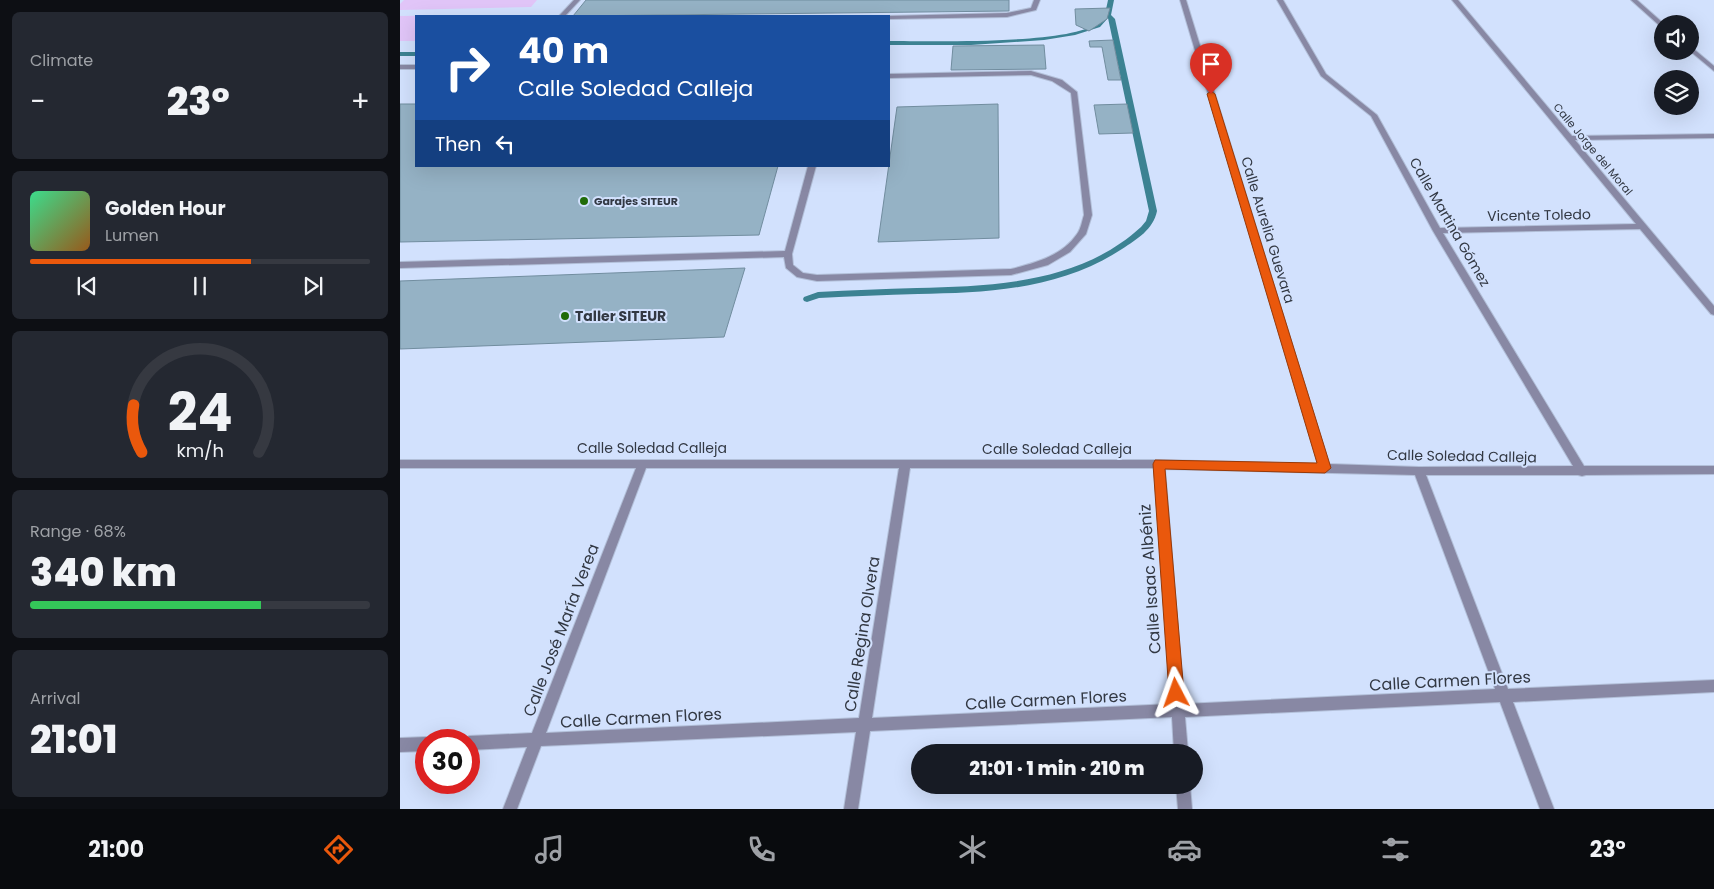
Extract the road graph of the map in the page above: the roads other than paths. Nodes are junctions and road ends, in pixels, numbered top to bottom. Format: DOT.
graph roads {
  1 [pos="577,0"];
  2 [pos="1037,0"];
  3 [pos="1183,0"];
  4 [pos="1280,0"];
  5 [pos="1455,0"];
  6 [pos="1634,0"];
  7 [pos="563,15"];
  8 [pos="890,17"];
  9 [pos="1654,18"];
  10 [pos="1699,56"];
  11 [pos="415,66"];
  12 [pos="400,67"];
  13 [pos="1714,69"];
  14 [pos="890,76"];
  15 [pos="1714,136"];
  16 [pos="1570,138"];
  17 [pos="812,167"];
  18 [pos="1642,226"];
  19 [pos="1437,231"];
  20 [pos="788,254"];
  21 [pos="400,265"];
  22 [pos="1714,312"];
  23 [pos="643,463"];
  24 [pos="400,464"];
  25 [pos="904,464"];
  26 [pos="1159,464"];
  27 [pos="1325,468"];
  28 [pos="1714,470"];
  29 [pos="1419,471"];
  30 [pos="1582,472"];
  31 [pos="1714,686"];
  32 [pos="1506,696"];
  33 [pos="1178,712"];
  34 [pos="864,726"];
  35 [pos="536,740"];
  36 [pos="480,743"];
  37 [pos="415,744"];
  38 [pos="1180,744"];
  39 [pos="400,745"];
  40 [pos="1184,794"];
  41 [pos="510,809"];
  42 [pos="851,809"];
  43 [pos="1185,809"];
  44 [pos="1548,809"];
  1 -- 7 [label="street"];
  2 -- 8 [label="street"];
  3 -- 27 [label="street, Calle Aurelia Guevara"];
  4 -- 19 [label="street, Calle Martina Gómez"];
  5 -- 16 [label="street, Calle Jorge del Moral"];
  6 -- 9 [label="street"];
  10 -- 13 [label="street"];
  11 -- 12 [label="street"];
  14 -- 20 [label="street"];
  15 -- 16 [label="street"];
  16 -- 18 [label="street, Calle Jorge del Moral"];
  17 -- 20 [label="street"];
  18 -- 19 [label="street, Vicente Toledo"];
  18 -- 22 [label="street, Calle Jorge del Moral"];
  19 -- 30 [label="street, Calle Martina Gómez"];
  20 -- 21 [label="street"];
  23 -- 24 [label="street, Calle Soledad Calleja"];
  23 -- 25 [label="street, Calle Soledad Calleja"];
  23 -- 35 [label="street, Calle José María Verea"];
  25 -- 26 [label="street, Calle Soledad Calleja"];
  25 -- 34 [label="street, Calle Regina Olvera"];
  26 -- 27 [label="street, Calle Soledad Calleja"];
  26 -- 33 [label="street, Calle Isaac Albéniz"];
  27 -- 29 [label="street, Calle Soledad Calleja"];
  28 -- 30 [label="street, Calle Soledad Calleja"];
  29 -- 30 [label="street, Calle Soledad Calleja"];
  29 -- 32 [label="street"];
  31 -- 32 [label="street, Calle Carmen Flores"];
  32 -- 33 [label="street, Calle Carmen Flores"];
  32 -- 44 [label="street"];
  33 -- 34 [label="street, Calle Carmen Flores"];
  33 -- 38 [label="street, Calle Isaac Albéniz"];
  34 -- 35 [label="street, Calle Carmen Flores"];
  34 -- 42 [label="street, Calle Regina Olvera"];
  35 -- 36 [label="street, Calle Carmen Flores"];
  35 -- 41 [label="street, Calle José María Verea"];
  37 -- 39 [label="street"];
  40 -- 43 [label="street"];
}
